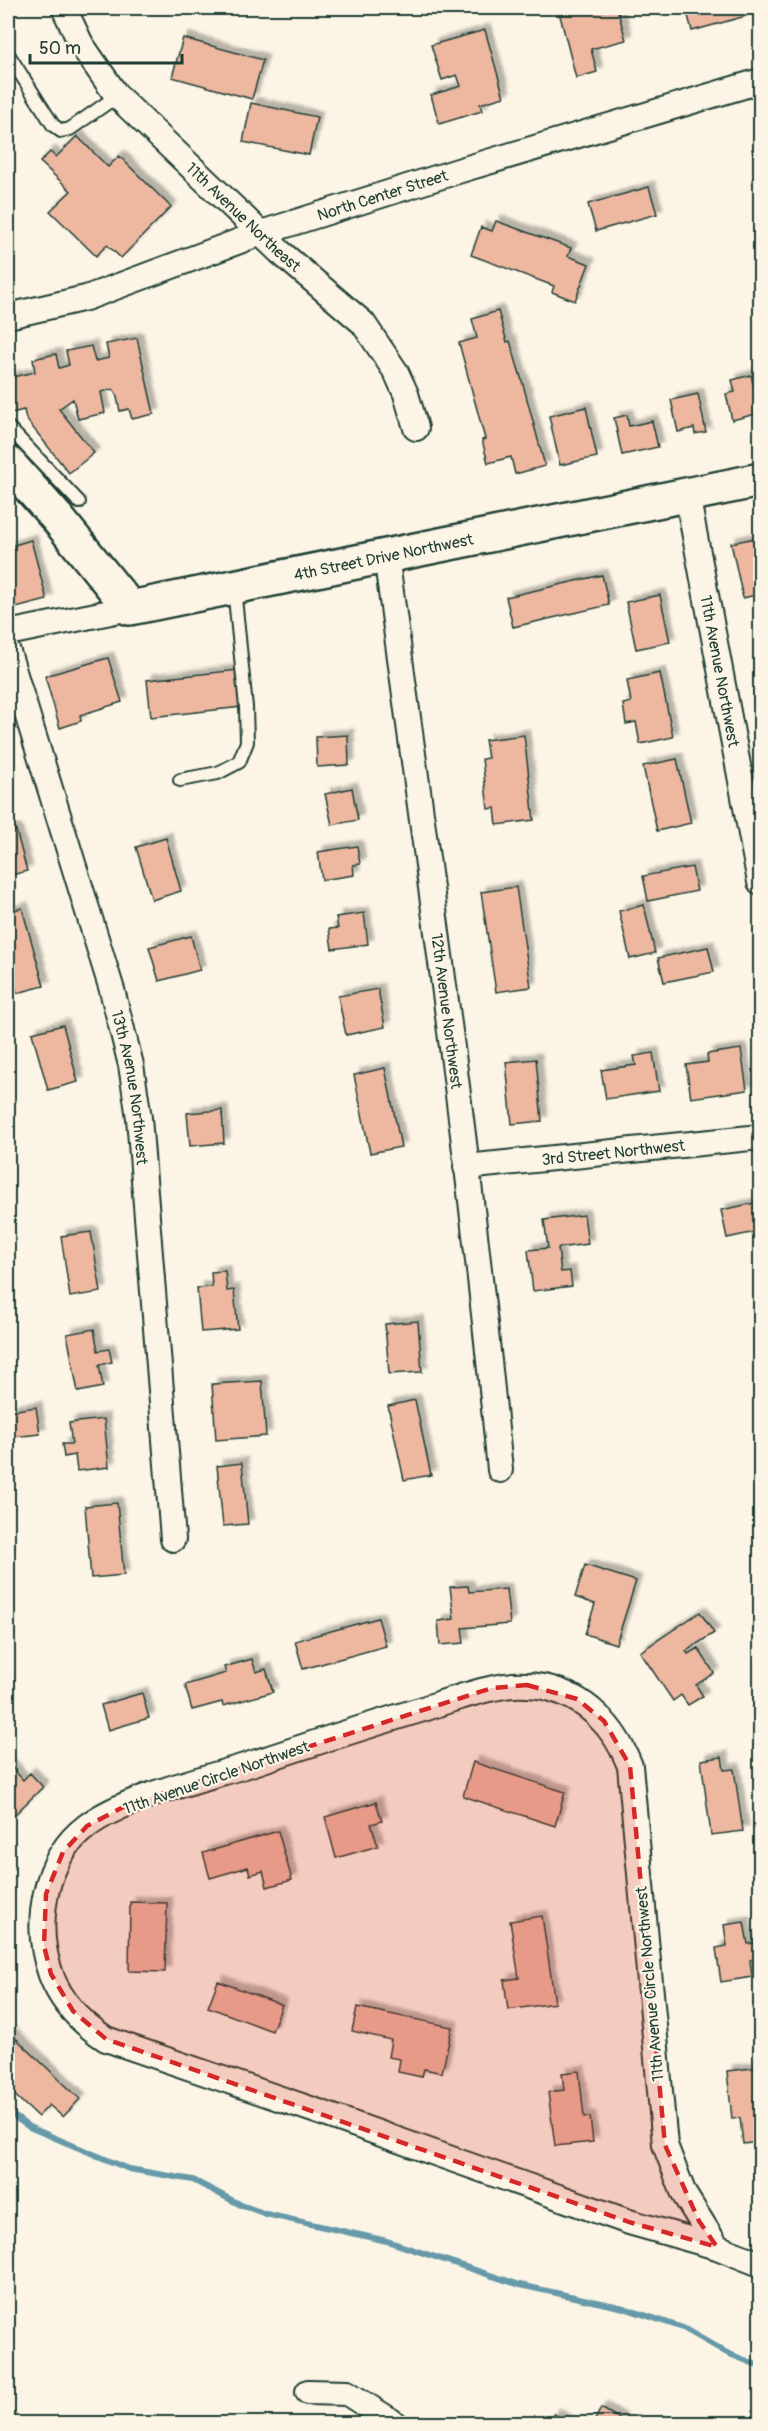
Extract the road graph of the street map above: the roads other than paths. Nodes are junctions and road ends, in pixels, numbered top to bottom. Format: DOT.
graph roads {
  1 [pos="64,8"];
  2 [pos="8,54"];
  3 [pos="760,81"];
  4 [pos="117,96"];
  5 [pos="261,233"];
  6 [pos="8,316"];
  7 [pos="8,427"];
  8 [pos="416,428"];
  9 [pos="8,463"];
  10 [pos="760,480"];
  11 [pos="687,494"];
  12 [pos="79,502"];
  13 [pos="386,555"];
  14 [pos="234,586"];
  15 [pos="130,608"];
  16 [pos="8,633"];
  17 [pos="8,652"];
  18 [pos="180,780"];
  19 [pos="760,882"];
  20 [pos="760,1137"];
  21 [pos="466,1167"];
  22 [pos="500,1470"];
  23 [pos="173,1539"];
  24 [pos="717,2247"];
  25 [pos="760,2264"];
  26 [pos="308,2392"];
  27 [pos="396,2424"];
  1 -- 4 [label="street, 11th Avenue Northeast"];
  2 -- 4 [label="lane"];
  3 -- 5 [label="street, North Center Street"];
  4 -- 5 [label="street, 11th Avenue Northeast"];
  5 -- 6 [label="street, North Center Street"];
  5 -- 8 [label="street, 11th Avenue Northeast"];
  7 -- 12 [label="lane"];
  9 -- 15 [label="main road"];
  10 -- 11 [label="main road, 4th Street Drive Northwest"];
  11 -- 13 [label="main road, 4th Street Drive Northwest"];
  11 -- 19 [label="street, 11th Avenue Northwest"];
  13 -- 14 [label="main road, 4th Street Drive Northwest"];
  13 -- 21 [label="street, 12th Avenue Northwest"];
  14 -- 15 [label="main road, 4th Street Drive Northwest"];
  14 -- 18 [label="lane"];
  15 -- 16 [label="street, 4th Street Drive Northwest"];
  17 -- 23 [label="street, 13th Avenue Northwest"];
  20 -- 21 [label="street, 3rd Street Northwest"];
  21 -- 22 [label="street, 12th Avenue Northwest"];
  24 -- 24 [label="street, 11th Avenue Circle Northwest"];
  24 -- 25 [label="street, 11th Avenue Circle Northwest"];
  26 -- 27 [label="street"];
}
